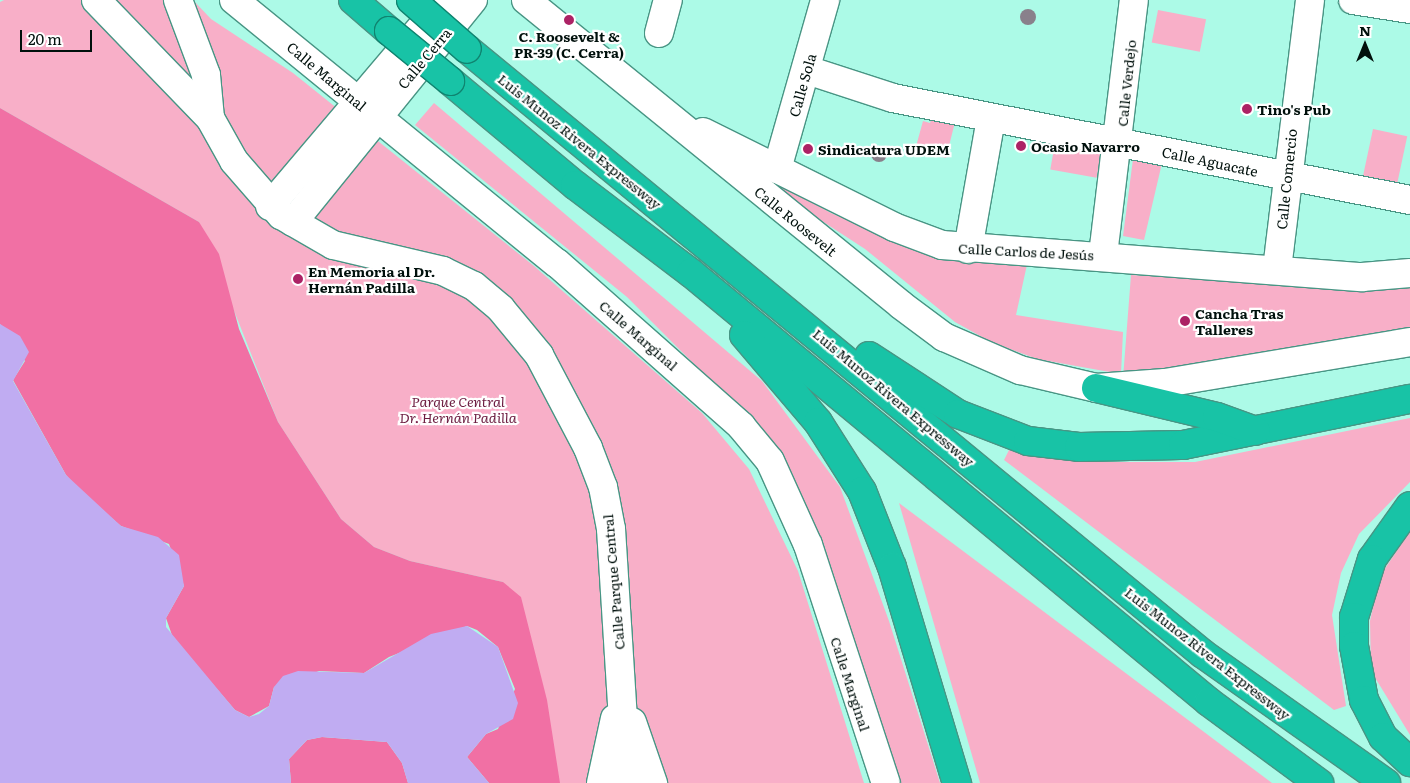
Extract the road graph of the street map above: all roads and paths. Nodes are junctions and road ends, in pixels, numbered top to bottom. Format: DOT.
graph roads {
  1 [pos="96,0"];
  2 [pos="178,0"];
  3 [pos="234,0"];
  4 [pos="352,0"];
  5 [pos="411,0"];
  6 [pos="445,0"];
  7 [pos="473,0"];
  8 [pos="526,0"];
  9 [pos="668,0"];
  10 [pos="825,0"];
  11 [pos="1134,0"];
  12 [pos="1310,0"];
  13 [pos="1353,0"];
  14 [pos="1410,10"];
  15 [pos="658,33"];
  16 [pos="807,70"];
  17 [pos="367,109"];
  18 [pos="670,115"];
  19 [pos="210,118"];
  20 [pos="991,118"];
  21 [pos="1119,142"];
  22 [pos="777,169"];
  23 [pos="1285,178"];
  24 [pos="1410,200"];
  25 [pos="270,206"];
  26 [pos="293,222"];
  27 [pos="968,249"];
  28 [pos="1103,255"];
  29 [pos="1277,269"];
  30 [pos="691,272"];
  31 [pos="1410,273"];
  32 [pos="814,330"];
  33 [pos="1410,342"];
  34 [pos="1096,388"];
  35 [pos="1410,399"];
  36 [pos="1256,431"];
  37 [pos="1410,506"];
  38 [pos="621,693"];
  39 [pos="1410,762"];
  40 [pos="601,783"];
  41 [pos="627,783"];
  42 [pos="653,783"];
  43 [pos="886,783"];
  44 [pos="957,783"];
  45 [pos="1319,783"];
  46 [pos="1386,783"];
  1 -- 19 [label="street, Calle Parque Central"];
  2 -- 19 [label="street"];
  3 -- 17 [label="street, Calle Marginal"];
  4 -- 30 [label="highway, bridge"];
  5 -- 32 [label="highway, Luis Munoz Rivera Expressway, bridge"];
  6 -- 17 [label="street, Calle Cerra"];
  7 -- 17 [label="street, Calle Cerra"];
  8 -- 18 [label="street, Calle Roosevelt"];
  9 -- 15 [label="street"];
  10 -- 16 [label="street, Calle Sola"];
  11 -- 21 [label="street, Calle Verdejo"];
  12 -- 23 [label="street, Calle Comercio"];
  13 -- 14 [label="street"];
  16 -- 20 [label="street, Calle Aguacate"];
  16 -- 22 [label="street, Calle Sola"];
  17 -- 25 [label="street"];
  17 -- 26 [label="street"];
  17 -- 43 [label="street, Calle Marginal"];
  18 -- 22 [label="street, Calle Carlos de Jesús"];
  18 -- 34 [label="street, Calle Roosevelt"];
  19 -- 25 [label="street, Calle Parque Central"];
  20 -- 21 [label="street, Calle Aguacate"];
  20 -- 27 [label="street"];
  21 -- 23 [label="street, Calle Aguacate"];
  21 -- 28 [label="street, Calle Verdejo"];
  22 -- 27 [label="street, Calle Carlos de Jesús"];
  23 -- 24 [label="street, Calle Aguacate"];
  23 -- 29 [label="street, Calle Comercio"];
  25 -- 26 [label="street, Calle Parque Central"];
  26 -- 38 [label="street, Calle Parque Central"];
  27 -- 28 [label="street, Calle Carlos de Jesús"];
  28 -- 29 [label="street, Calle Carlos de Jesús"];
  29 -- 31 [label="street, Calle Carlos de Jesús"];
  30 -- 44 [label="highway"];
  30 -- 45 [label="highway"];
  32 -- 36 [label="highway"];
  32 -- 46 [label="highway, Luis Munoz Rivera Expressway"];
  33 -- 34 [label="street, Calle Roosevelt"];
  34 -- 36 [label="highway"];
  35 -- 36 [label="highway"];
  37 -- 39 [label="highway"];
  38 -- 40 [label="street, Calle Parque Central"];
  38 -- 41 [label="street, Calle Parque Central"];
  38 -- 42 [label="street, Calle Parque Central"];
}
